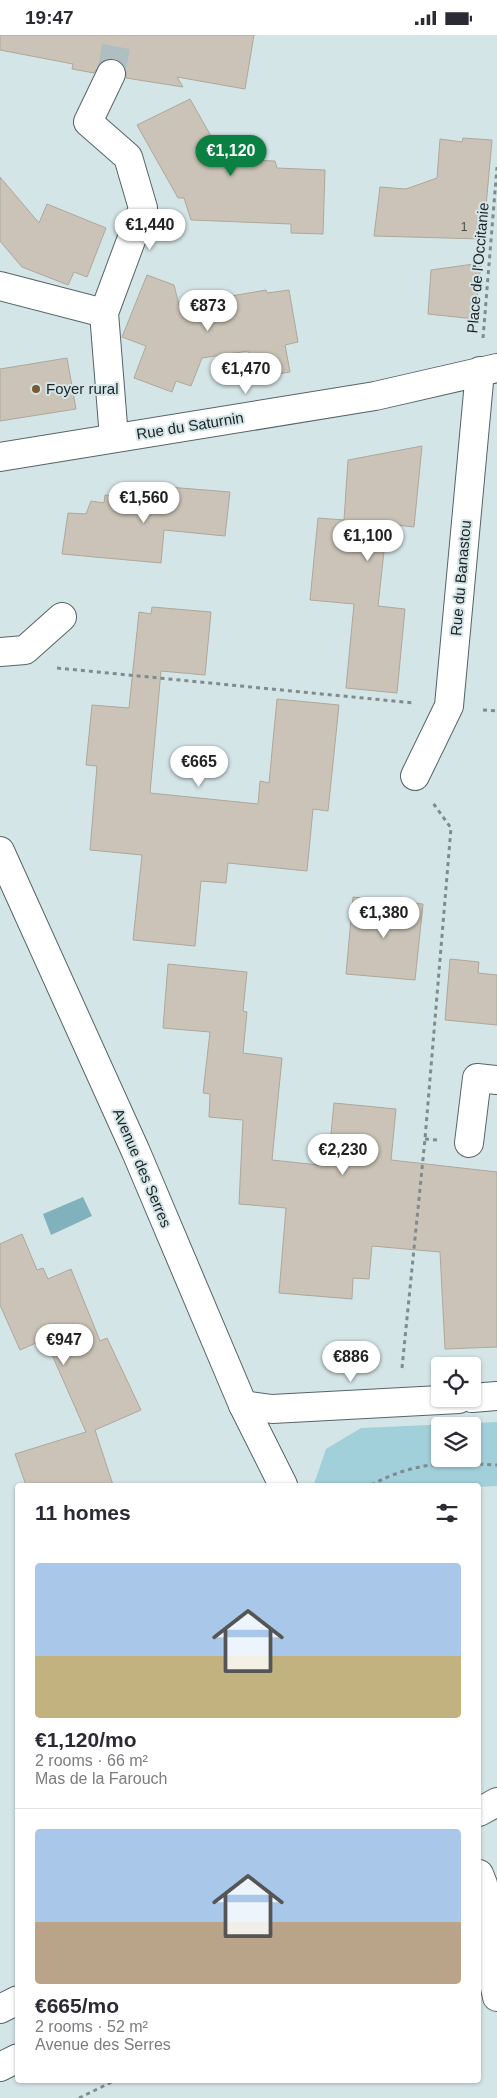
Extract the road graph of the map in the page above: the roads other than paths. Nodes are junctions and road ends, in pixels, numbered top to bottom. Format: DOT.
graph roads {
  1 [pos="111,74"];
  2 [pos="0,286"];
  3 [pos="104,313"];
  4 [pos="489,370"];
  5 [pos="114,438"];
  6 [pos="0,457"];
  7 [pos="62,617"];
  8 [pos="12,651"];
  9 [pos="415,776"];
  10 [pos="0,853"];
  11 [pos="497,1080"];
  12 [pos="469,1143"];
  13 [pos="497,1396"];
  14 [pos="481,1397"];
  15 [pos="431,1401"];
  16 [pos="243,1405"];
  17 [pos="281,1483"];
  18 [pos="497,1802"];
  19 [pos="481,1811"];
  20 [pos="481,1878"];
  21 [pos="481,1995"];
  22 [pos="497,1997"];
  23 [pos="15,2002"];
  24 [pos="0,2009"];
  25 [pos="497,2018"];
  26 [pos="15,2060"];
  27 [pos="0,2067"];
  1 -- 3 [label="street"];
  2 -- 3 [label="street"];
  3 -- 5 [label="street"];
  4 -- 5 [label="street, Rue du Saturnin"];
  4 -- 9 [label="street, Rue du Banastou"];
  5 -- 6 [label="street, Rue du Saturnin"];
  7 -- 8 [label="street"];
  10 -- 16 [label="street, Avenue des Serres"];
  11 -- 12 [label="street"];
  13 -- 14 [label="street"];
  15 -- 16 [label="street"];
  16 -- 17 [label="street, Avenue des Serres"];
  18 -- 19 [label="street"];
  20 -- 22 [label="street"];
  21 -- 25 [label="street"];
  23 -- 24 [label="street"];
  26 -- 27 [label="street"];
}
